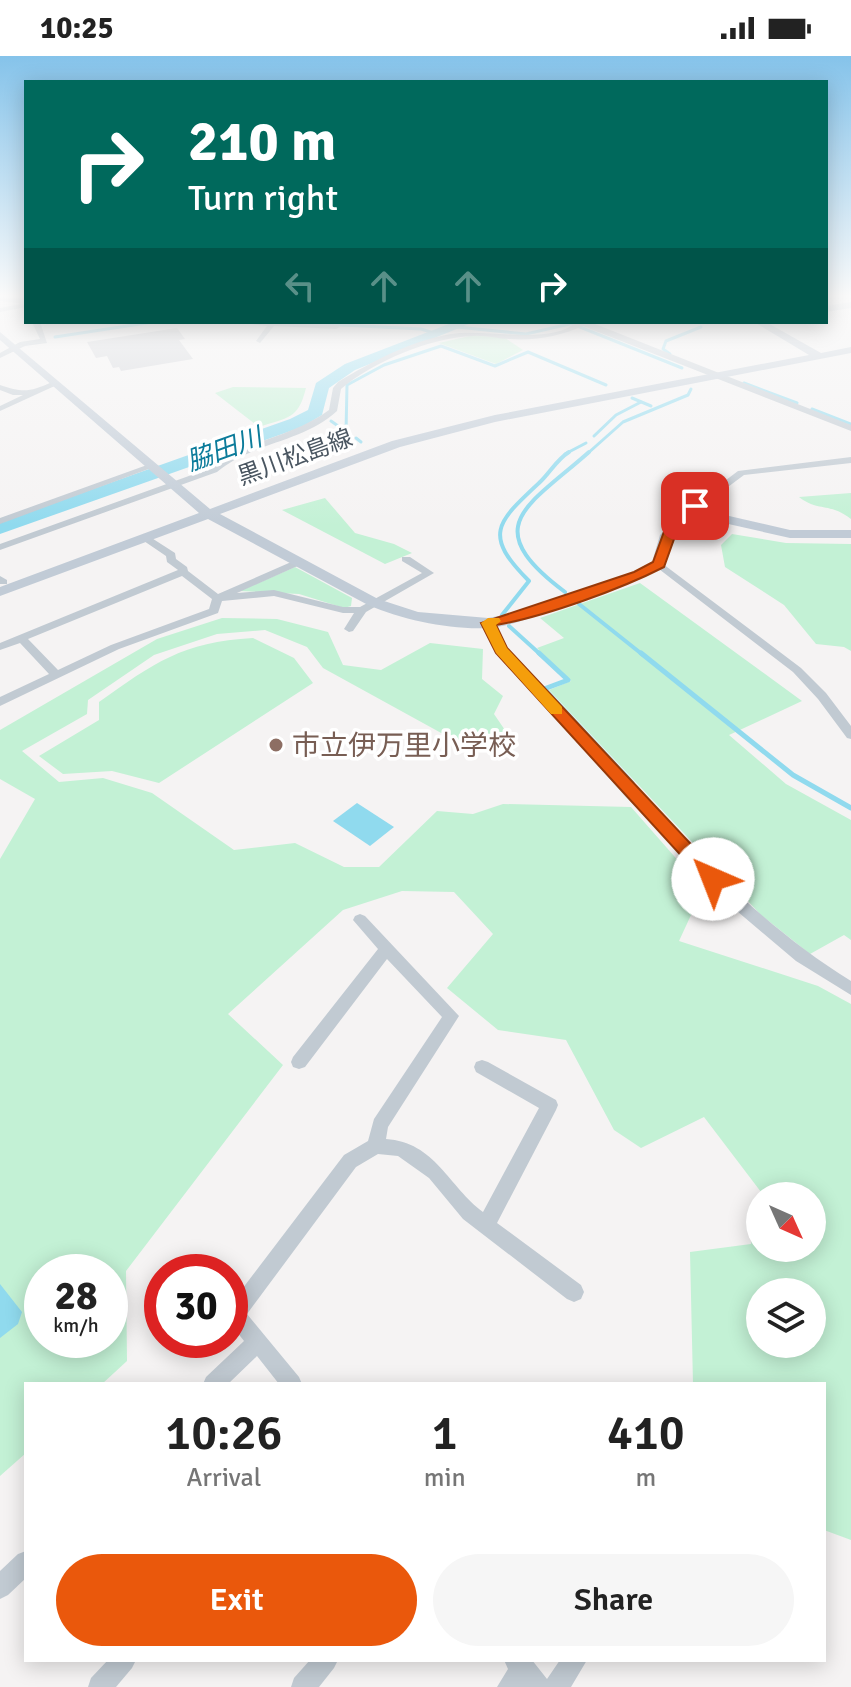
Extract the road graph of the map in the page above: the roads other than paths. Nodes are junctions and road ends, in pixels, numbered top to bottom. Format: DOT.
graph roads {
  1 [pos="43,373"];
  2 [pos="362,373"];
  3 [pos="717,373"];
  4 [pos="712,374"];
  5 [pos="55,384"];
  6 [pos="0,387"];
  7 [pos="34,393"];
  8 [pos="0,409"];
  9 [pos="851,428"];
  10 [pos="851,460"];
  11 [pos="150,467"];
  12 [pos="173,486"];
  13 [pos="203,510"];
  14 [pos="690,511"];
  15 [pos="0,521"];
  16 [pos="851,534"];
  17 [pos="144,537"];
  18 [pos="0,547"];
  19 [pos="406,559"];
  20 [pos="298,562"];
  21 [pos="659,564"];
  22 [pos="183,572"];
  23 [pos="1,584"];
  24 [pos="217,598"];
  25 [pos="368,606"];
  26 [pos="488,623"];
  27 [pos="349,629"];
  28 [pos="21,638"];
  29 [pos="0,647"];
  30 [pos="57,675"];
  31 [pos="0,702"];
  32 [pos="851,735"];
  33 [pos="360,920"];
  34 [pos="387,948"];
  35 [pos="851,989"];
  36 [pos="299,1062"];
  37 [pos="482,1067"];
  38 [pos="376,1146"];
  39 [pos="486,1225"];
  40 [pos="574,1292"];
  41 [pos="258,1341"];
  42 [pos="215,1382"];
  43 [pos="290,1382"];
  44 [pos="24,1564"];
  45 [pos="0,1587"];
  46 [pos="122,1662"];
  47 [pos="324,1662"];
  48 [pos="574,1662"];
  49 [pos="100,1687"];
  50 [pos="303,1687"];
  51 [pos="556,1687"];
  1 -- 5 [label="street"];
  2 -- 12 [label="street"];
  3 -- 4 [label="street, 黒川松島線"];
  4 -- 9 [label="street"];
  4 -- 13 [label="street, 黒川松島線"];
  5 -- 7 [label="street"];
  5 -- 11 [label="street"];
  6 -- 7 [label="street"];
  7 -- 8 [label="street"];
  10 -- 14 [label="street"];
  11 -- 12 [label="street"];
  11 -- 15 [label="street"];
  12 -- 13 [label="street"];
  12 -- 18 [label="street"];
  13 -- 17 [label="street, 黒川松島線"];
  13 -- 20 [label="street"];
  13 -- 23 [label="street, 黒川松島線"];
  14 -- 16 [label="street"];
  14 -- 21 [label="street"];
  17 -- 22 [label="street"];
  17 -- 23 [label="street, 黒川松島線"];
  19 -- 25 [label="street"];
  20 -- 24 [label="street"];
  20 -- 25 [label="street"];
  21 -- 26 [label="street"];
  21 -- 32 [label="street"];
  22 -- 24 [label="street"];
  22 -- 28 [label="street"];
  24 -- 25 [label="street"];
  24 -- 30 [label="street"];
  25 -- 26 [label="street"];
  25 -- 27 [label="street"];
  26 -- 35 [label="street"];
  28 -- 29 [label="street"];
  28 -- 30 [label="street"];
  30 -- 31 [label="street"];
  33 -- 34 [label="street"];
  34 -- 36 [label="street"];
  34 -- 38 [label="street"];
  37 -- 39 [label="street"];
  38 -- 39 [label="street"];
  38 -- 41 [label="street"];
  39 -- 40 [label="street"];
  41 -- 42 [label="street"];
  41 -- 43 [label="street"];
  44 -- 45 [label="street"];
  46 -- 49 [label="street"];
  47 -- 50 [label="street"];
  48 -- 51 [label="street"];
}
